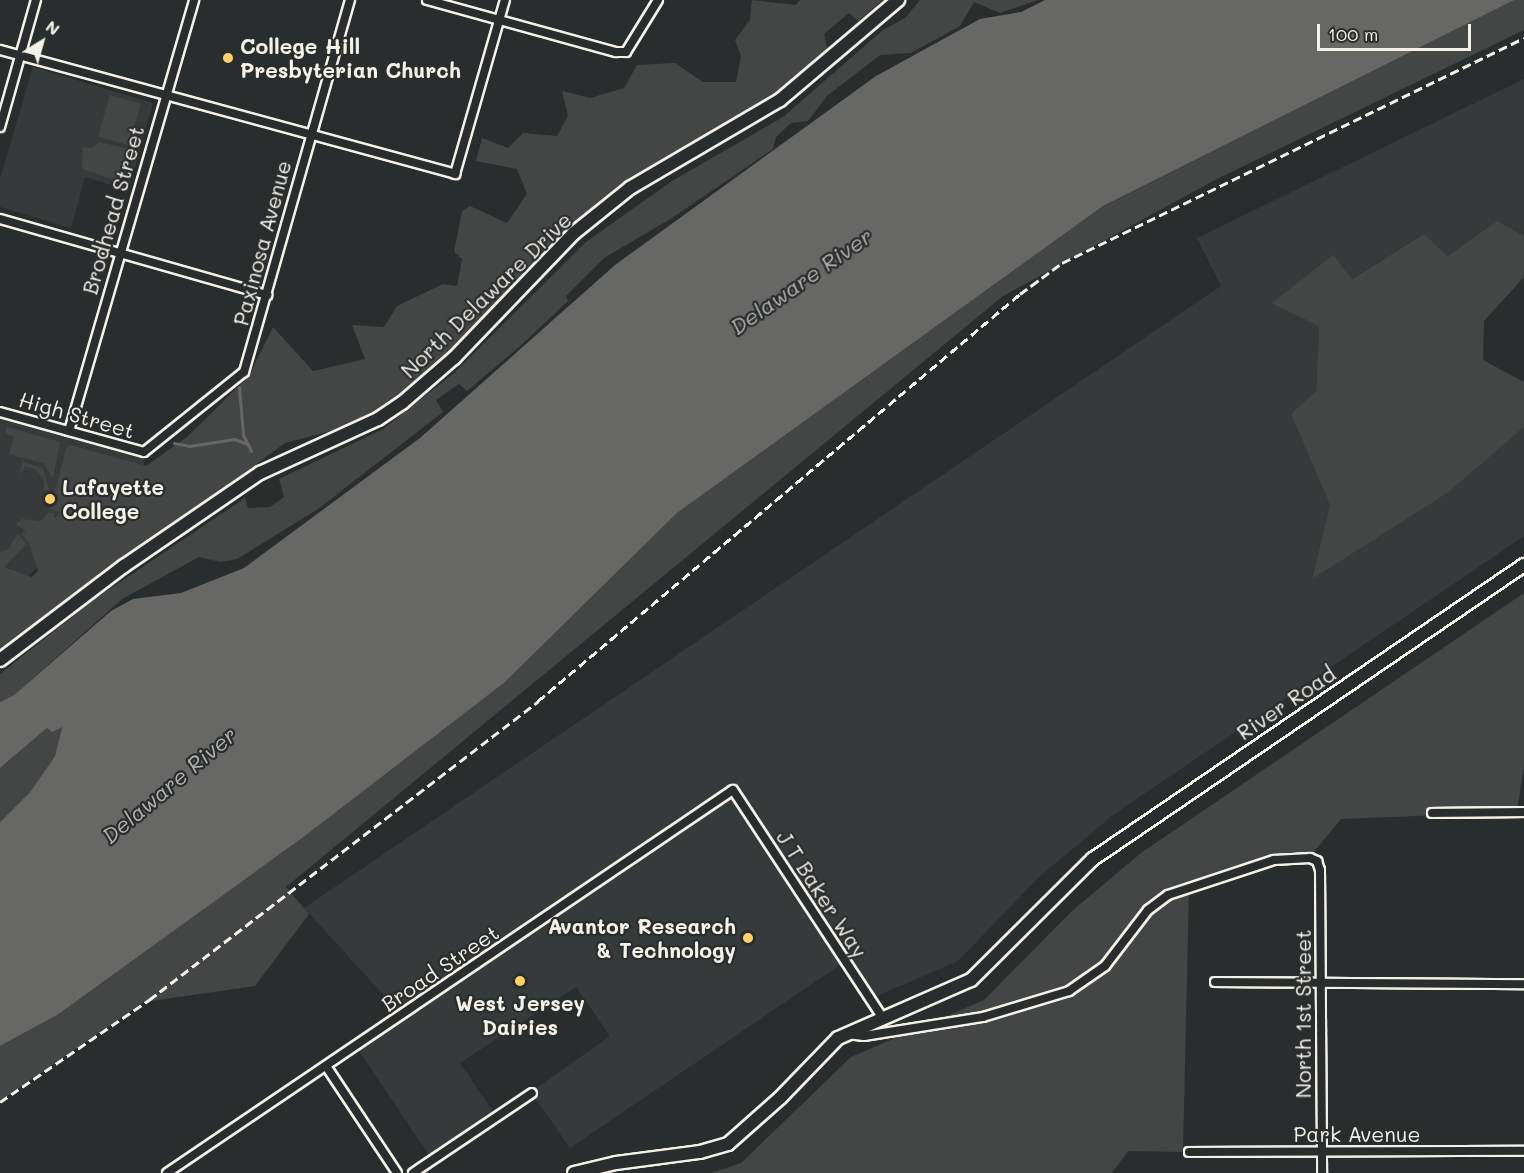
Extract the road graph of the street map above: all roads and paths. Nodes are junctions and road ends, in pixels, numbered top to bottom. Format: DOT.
graph roads {
  1 [pos="36,0"];
  2 [pos="194,0"];
  3 [pos="350,0"];
  4 [pos="427,0"];
  5 [pos="506,0"];
  6 [pos="658,0"];
  7 [pos="898,0"];
  8 [pos="500,20"];
  9 [pos="0,50"];
  10 [pos="20,56"];
  11 [pos="165,93"];
  12 [pos="0,127"];
  13 [pos="310,134"];
  14 [pos="0,219"];
  15 [pos="120,253"];
  16 [pos="267,295"];
  17 [pos="0,412"];
  18 [pos="69,431"];
  19 [pos="144,452"];
  20 [pos="1524,565"];
  21 [pos="0,660"];
  22 [pos="733,790"];
  23 [pos="1524,812"];
  24 [pos="1432,813"];
  25 [pos="1215,982"];
  26 [pos="1321,984"];
  27 [pos="1524,984"];
  28 [pos="882,1017"];
  29 [pos="845,1033"];
  30 [pos="326,1066"];
  31 [pos="532,1093"];
  32 [pos="1524,1151"];
  33 [pos="1189,1152"];
  34 [pos="1322,1152"];
  35 [pos="167,1173"];
  36 [pos="397,1173"];
  37 [pos="413,1173"];
  38 [pos="574,1173"];
  39 [pos="1322,1173"];
  1 -- 10 [label="street"];
  2 -- 11 [label="street, Brodhead Street"];
  3 -- 13 [label="street, Paxinosa Avenue"];
  4 -- 8 [label="street"];
  5 -- 8 [label="street"];
  6 -- 8 [label="street"];
  7 -- 21 [label="street, North Delaware Drive"];
  8 -- 13 [label="street"];
  9 -- 10 [label="street"];
  10 -- 11 [label="street"];
  10 -- 12 [label="street"];
  11 -- 13 [label="street"];
  11 -- 15 [label="street, Brodhead Street"];
  13 -- 16 [label="street, Paxinosa Avenue"];
  14 -- 15 [label="street"];
  15 -- 16 [label="street"];
  15 -- 18 [label="street, Brodhead Street"];
  16 -- 19 [label="street, Paxinosa Avenue"];
  17 -- 18 [label="street, High Street"];
  18 -- 19 [label="street, High Street"];
  20 -- 28 [label="street, River Road"];
  22 -- 28 [label="street, J T Baker Way"];
  22 -- 30 [label="street, Broad Street"];
  23 -- 24 [label="street"];
  25 -- 26 [label="street"];
  26 -- 27 [label="street"];
  26 -- 29 [label="street, North 1st Street"];
  26 -- 34 [label="street, North 1st Street"];
  28 -- 29 [label="street, River Road"];
  29 -- 38 [label="street, River Road"];
  30 -- 35 [label="street, Broad Street"];
  30 -- 36 [label="street"];
  31 -- 37 [label="street"];
  32 -- 34 [label="street, Park Avenue"];
  33 -- 34 [label="street, Park Avenue"];
  34 -- 39 [label="street, North 1st Street"];
}
